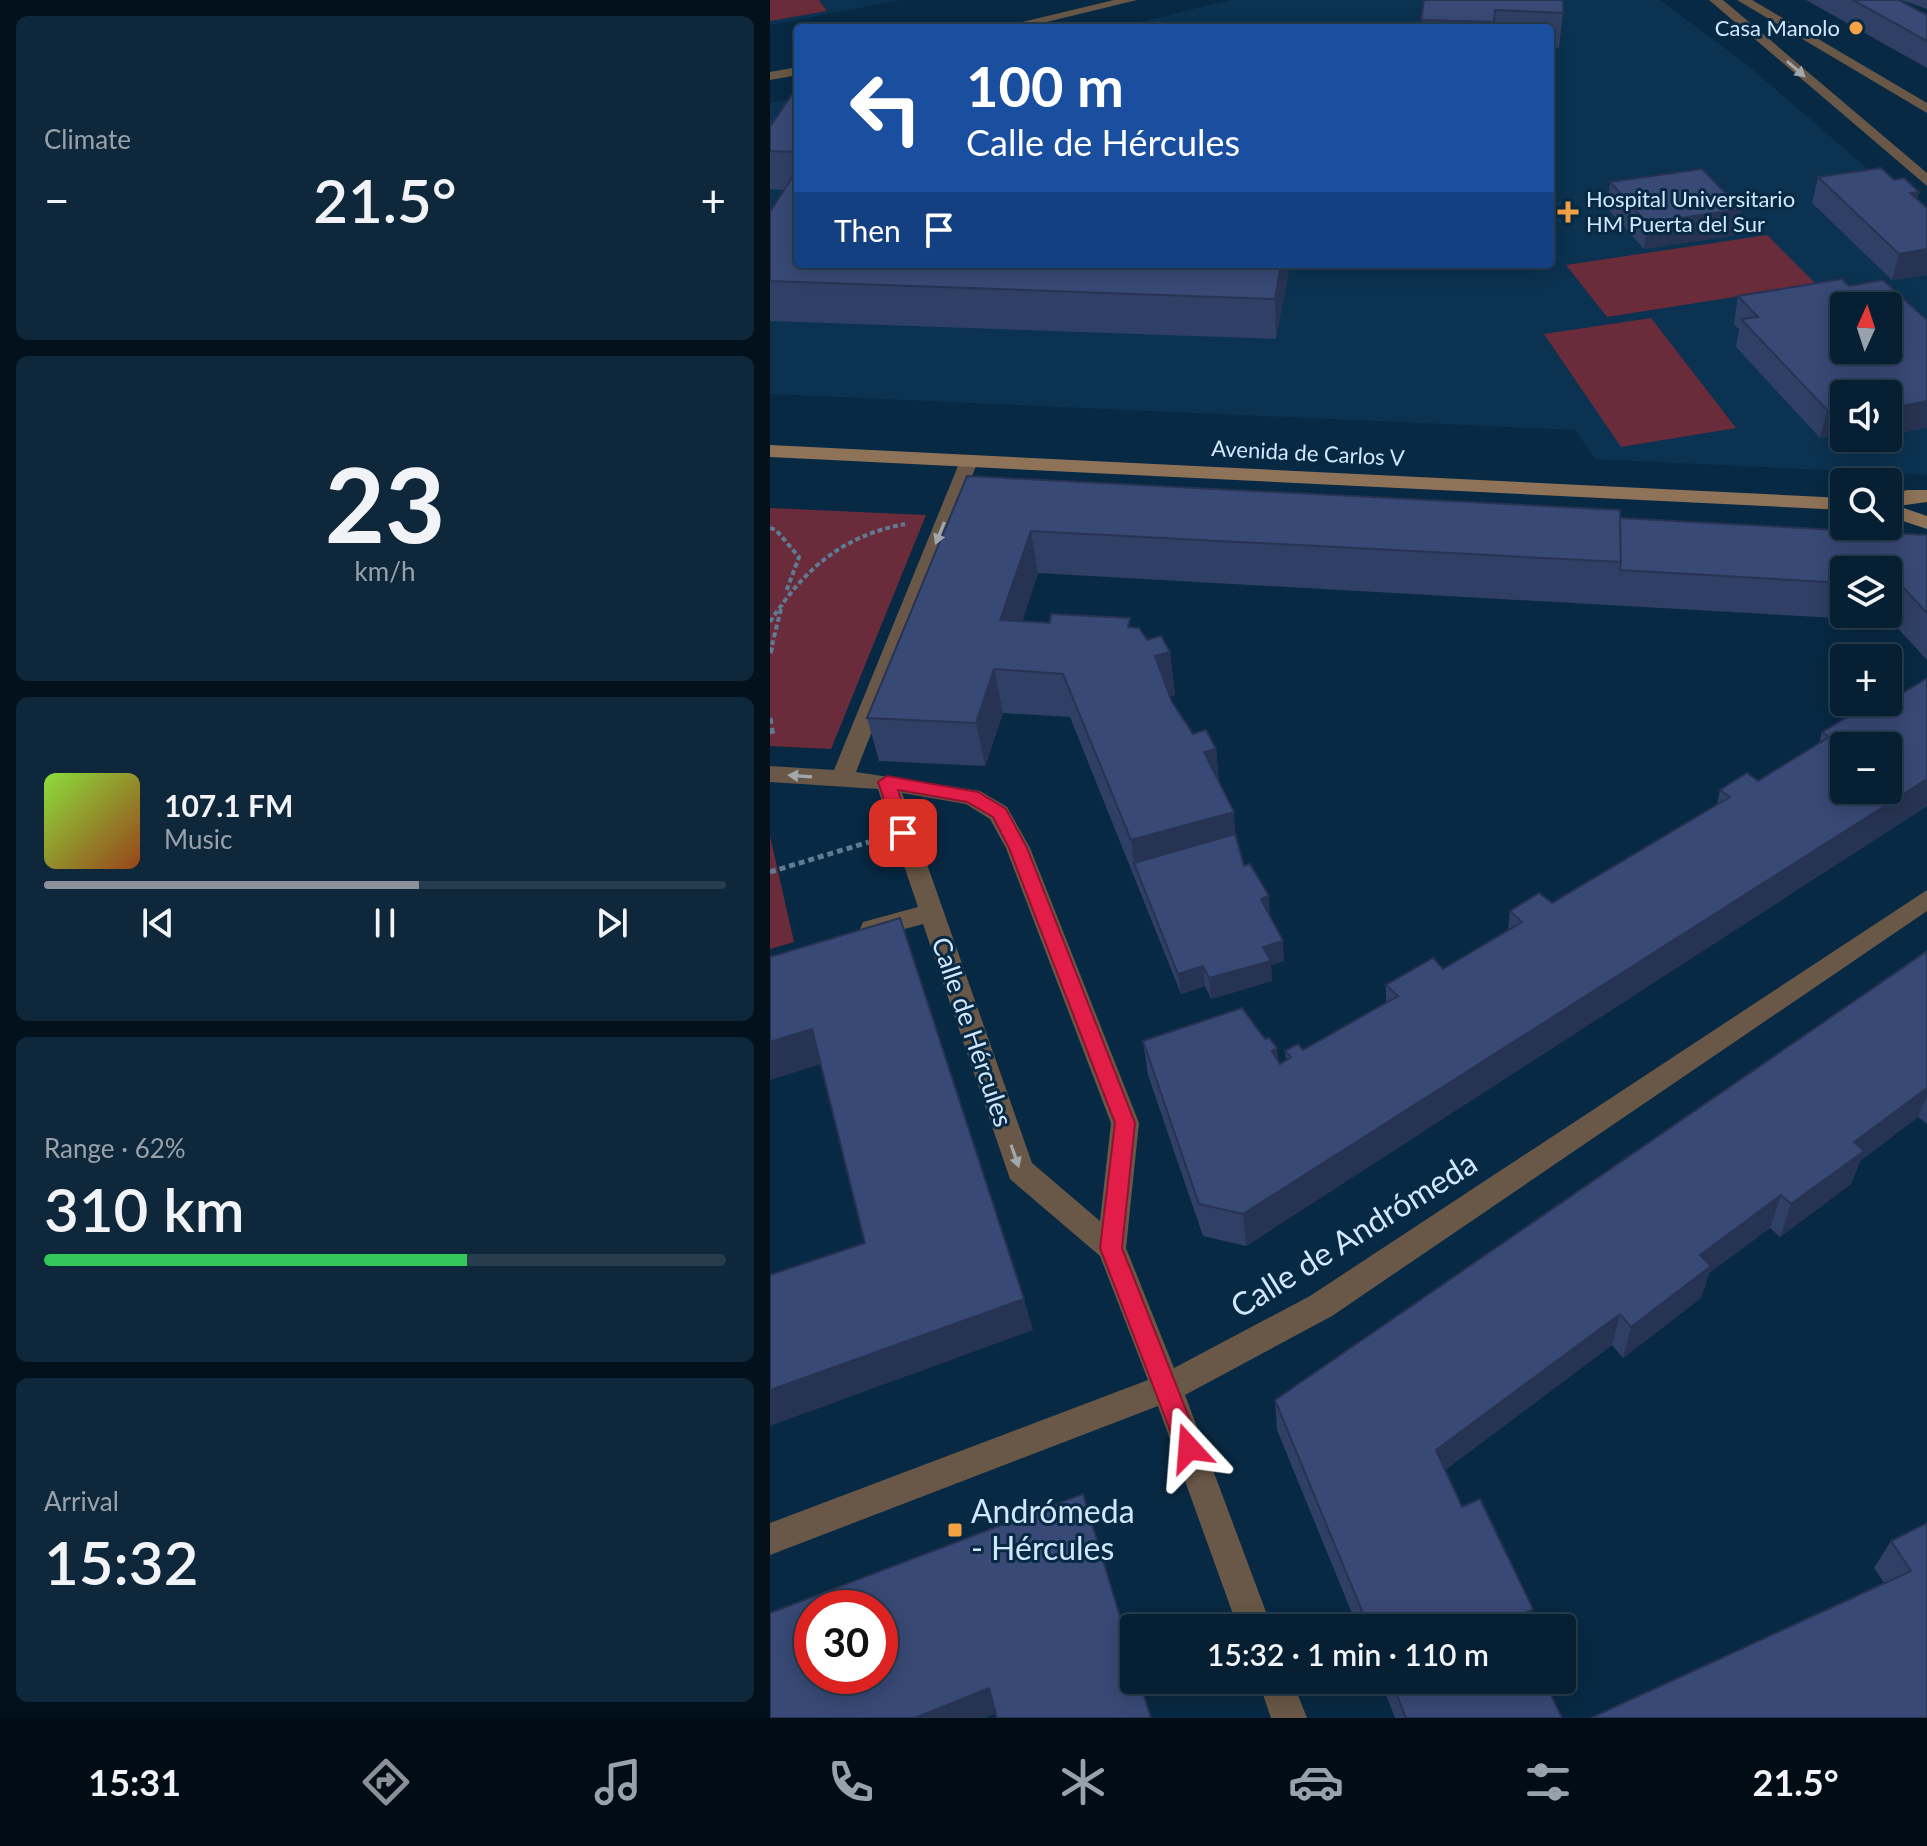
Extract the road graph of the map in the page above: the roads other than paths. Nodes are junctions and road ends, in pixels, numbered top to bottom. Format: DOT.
graph roads {
  1 [pos="1131,0"];
  2 [pos="1715,0"];
  3 [pos="1743,0"];
  4 [pos="1022,24"];
  5 [pos="794,72"];
  6 [pos="770,76"];
  7 [pos="1927,109"];
  8 [pos="1927,181"];
  9 [pos="770,451"];
  10 [pos="969,461"];
  11 [pos="1927,496"];
  12 [pos="1902,498"];
  13 [pos="1830,503"];
  14 [pos="1902,514"];
  15 [pos="1927,523"];
  16 [pos="770,774"];
  17 [pos="842,779"];
  18 [pos="887,782"];
  19 [pos="1927,899"];
  20 [pos="930,913"];
  21 [pos="843,938"];
  22 [pos="1111,1248"];
  23 [pos="1167,1388"];
  24 [pos="770,1539"];
  25 [pos="1250,1614"];
  26 [pos="1280,1694"];
  27 [pos="1289,1718"];
  1 -- 4 [label="street"];
  2 -- 8 [label="street, one-way"];
  3 -- 7 [label="street"];
  5 -- 6 [label="street"];
  9 -- 10 [label="street, Avenida de Carlos V"];
  10 -- 13 [label="street, Avenida de Carlos V"];
  10 -- 17 [label="street, one-way"];
  11 -- 12 [label="street"];
  14 -- 15 [label="street"];
  17 -- 16 [label="street, Calle de Hércules, one-way"];
  17 -- 18 [label="street, Calle de Hércules"];
  18 -- 20 [label="street, Calle de Hércules"];
  18 -- 22 [label="street, Calle de Hércules"];
  19 -- 23 [label="street, Calle de Andrómeda"];
  20 -- 21 [label="street"];
  20 -- 22 [label="street, Calle de Hércules, one-way"];
  22 -- 23 [label="street, Calle de Hércules"];
  23 -- 24 [label="street, Calle de Andrómeda"];
  23 -- 25 [label="street, Calle de Hércules"];
  26 -- 27 [label="street"];
}
